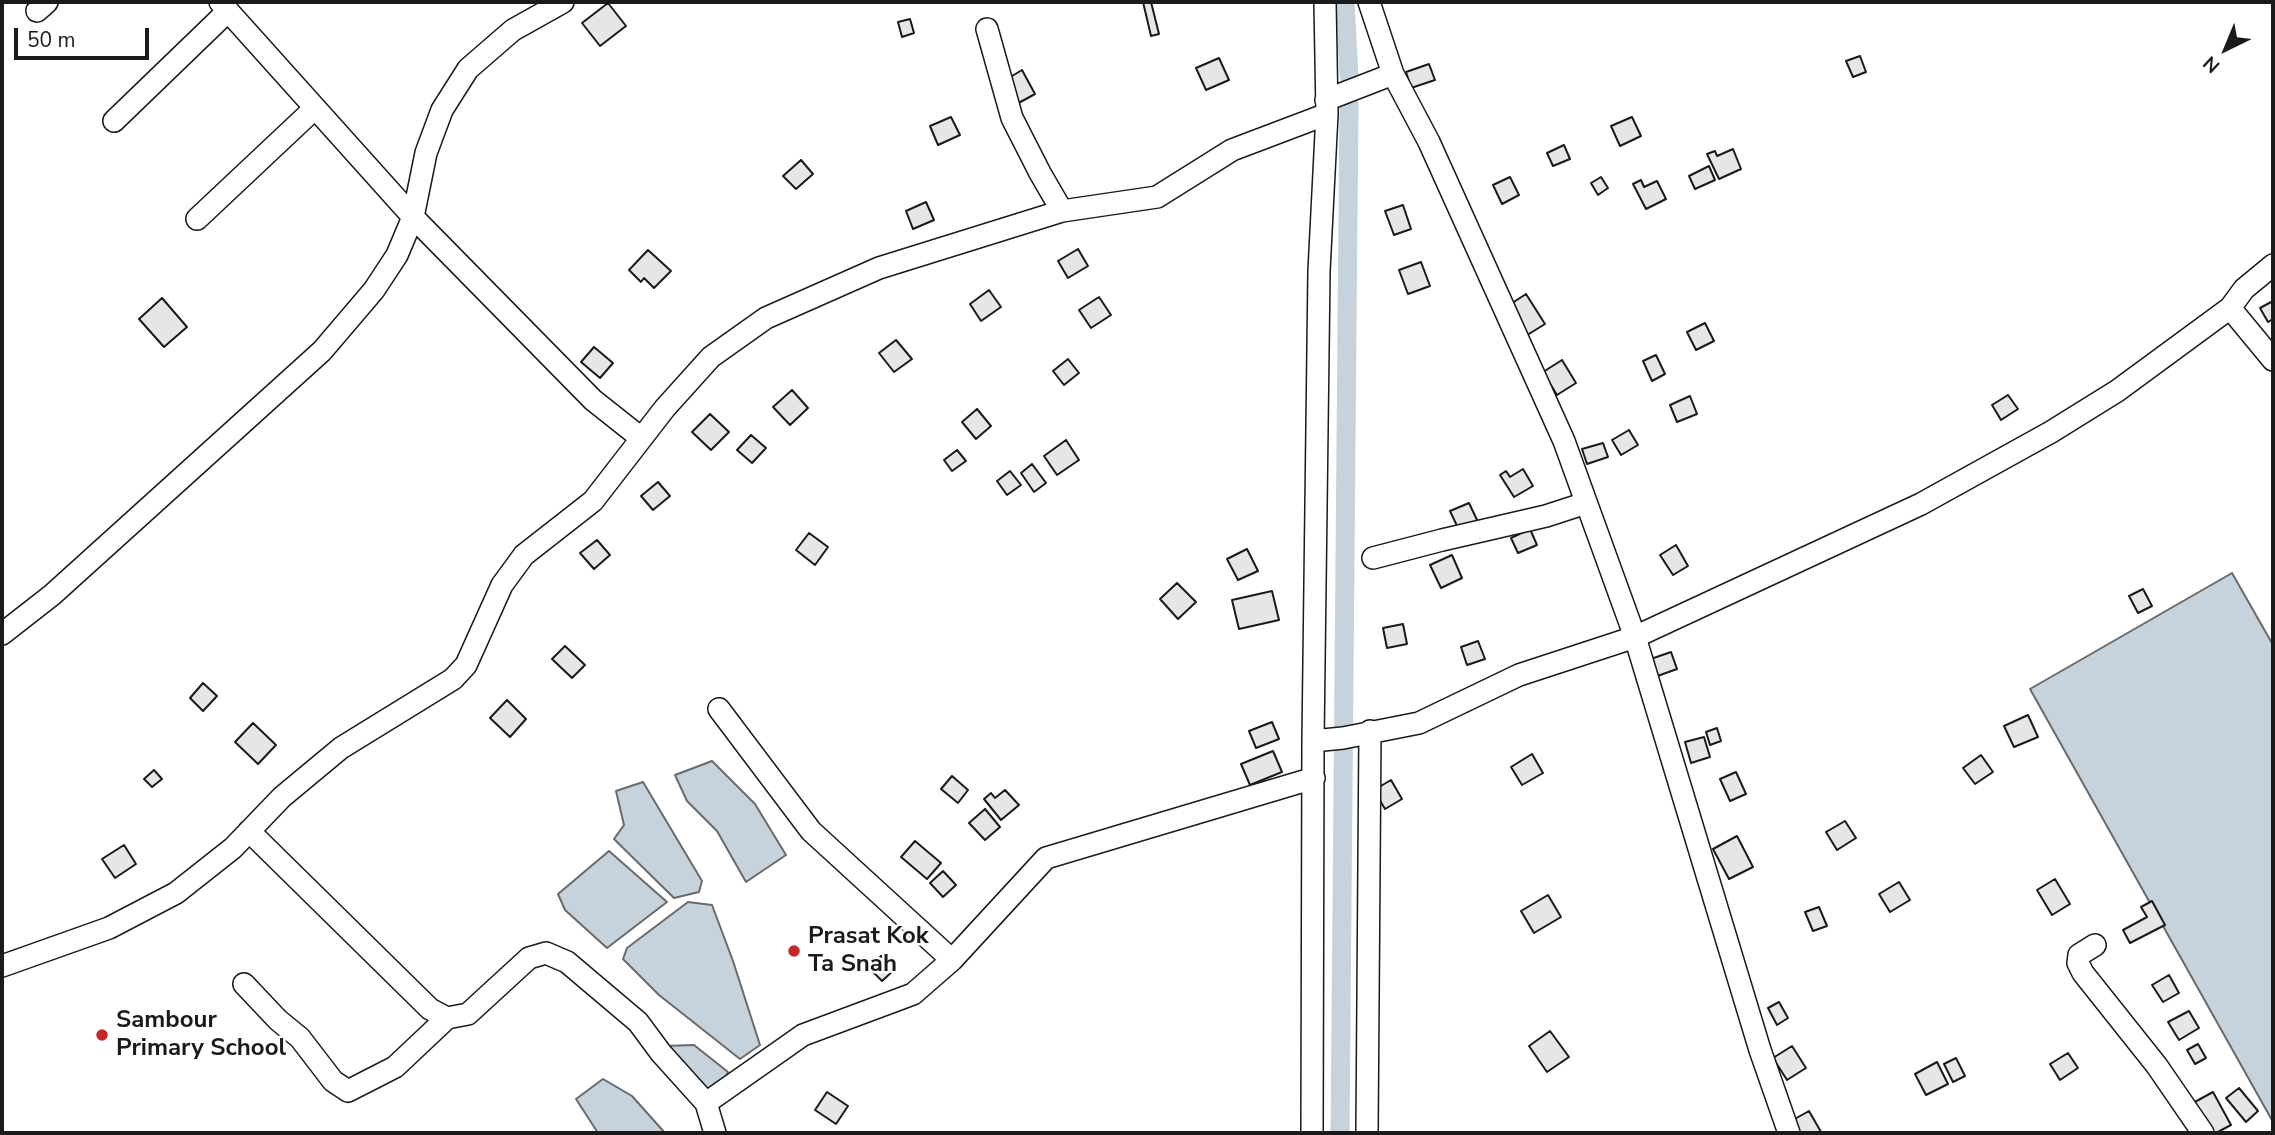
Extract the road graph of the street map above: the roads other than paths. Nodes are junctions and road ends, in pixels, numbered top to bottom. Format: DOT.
graph roads {
  1 [pos="563,2"];
  2 [pos="1325,2"];
  3 [pos="1369,2"];
  4 [pos="224,6"];
  5 [pos="987,29"];
  6 [pos="1393,74"];
  7 [pos="1327,107"];
  8 [pos="314,109"];
  9 [pos="114,121"];
  10 [pos="1062,211"];
  11 [pos="413,217"];
  12 [pos="197,219"];
  13 [pos="2273,265"];
  14 [pos="2230,308"];
  15 [pos="2273,360"];
  16 [pos="641,438"];
  17 [pos="1586,503"];
  18 [pos="1373,558"];
  19 [pos="2,634"];
  20 [pos="1635,637"];
  21 [pos="719,709"];
  22 [pos="1370,731"];
  23 [pos="1313,741"];
  24 [pos="1314,778"];
  25 [pos="249,831"];
  26 [pos="2095,944"];
  27 [pos="952,960"];
  28 [pos="2,966"];
  29 [pos="244,984"];
  30 [pos="447,1018"];
  31 [pos="706,1103"];
  32 [pos="715,1133"];
  33 [pos="1312,1133"];
  34 [pos="1367,1133"];
  35 [pos="1788,1133"];
  36 [pos="2203,1133"];
  1 -- 11 [label="street"];
  2 -- 7 [label="street"];
  3 -- 6 [label="street"];
  4 -- 8 [label="street"];
  4 -- 9 [label="street"];
  5 -- 10 [label="street"];
  6 -- 7 [label="street"];
  6 -- 17 [label="street"];
  7 -- 10 [label="street"];
  7 -- 23 [label="street"];
  8 -- 11 [label="street"];
  8 -- 12 [label="street"];
  10 -- 16 [label="street"];
  11 -- 16 [label="street"];
  11 -- 19 [label="street"];
  13 -- 14 [label="street"];
  14 -- 15 [label="street"];
  14 -- 20 [label="street"];
  16 -- 25 [label="street"];
  17 -- 18 [label="street"];
  17 -- 20 [label="street"];
  20 -- 22 [label="street"];
  20 -- 35 [label="street"];
  21 -- 27 [label="street"];
  22 -- 23 [label="street"];
  22 -- 34 [label="street"];
  23 -- 24 [label="street"];
  24 -- 27 [label="street"];
  24 -- 33 [label="street"];
  25 -- 28 [label="street"];
  25 -- 30 [label="street"];
  26 -- 36 [label="street"];
  27 -- 31 [label="street"];
  29 -- 30 [label="street"];
  30 -- 31 [label="street"];
  31 -- 32 [label="street"];
}
